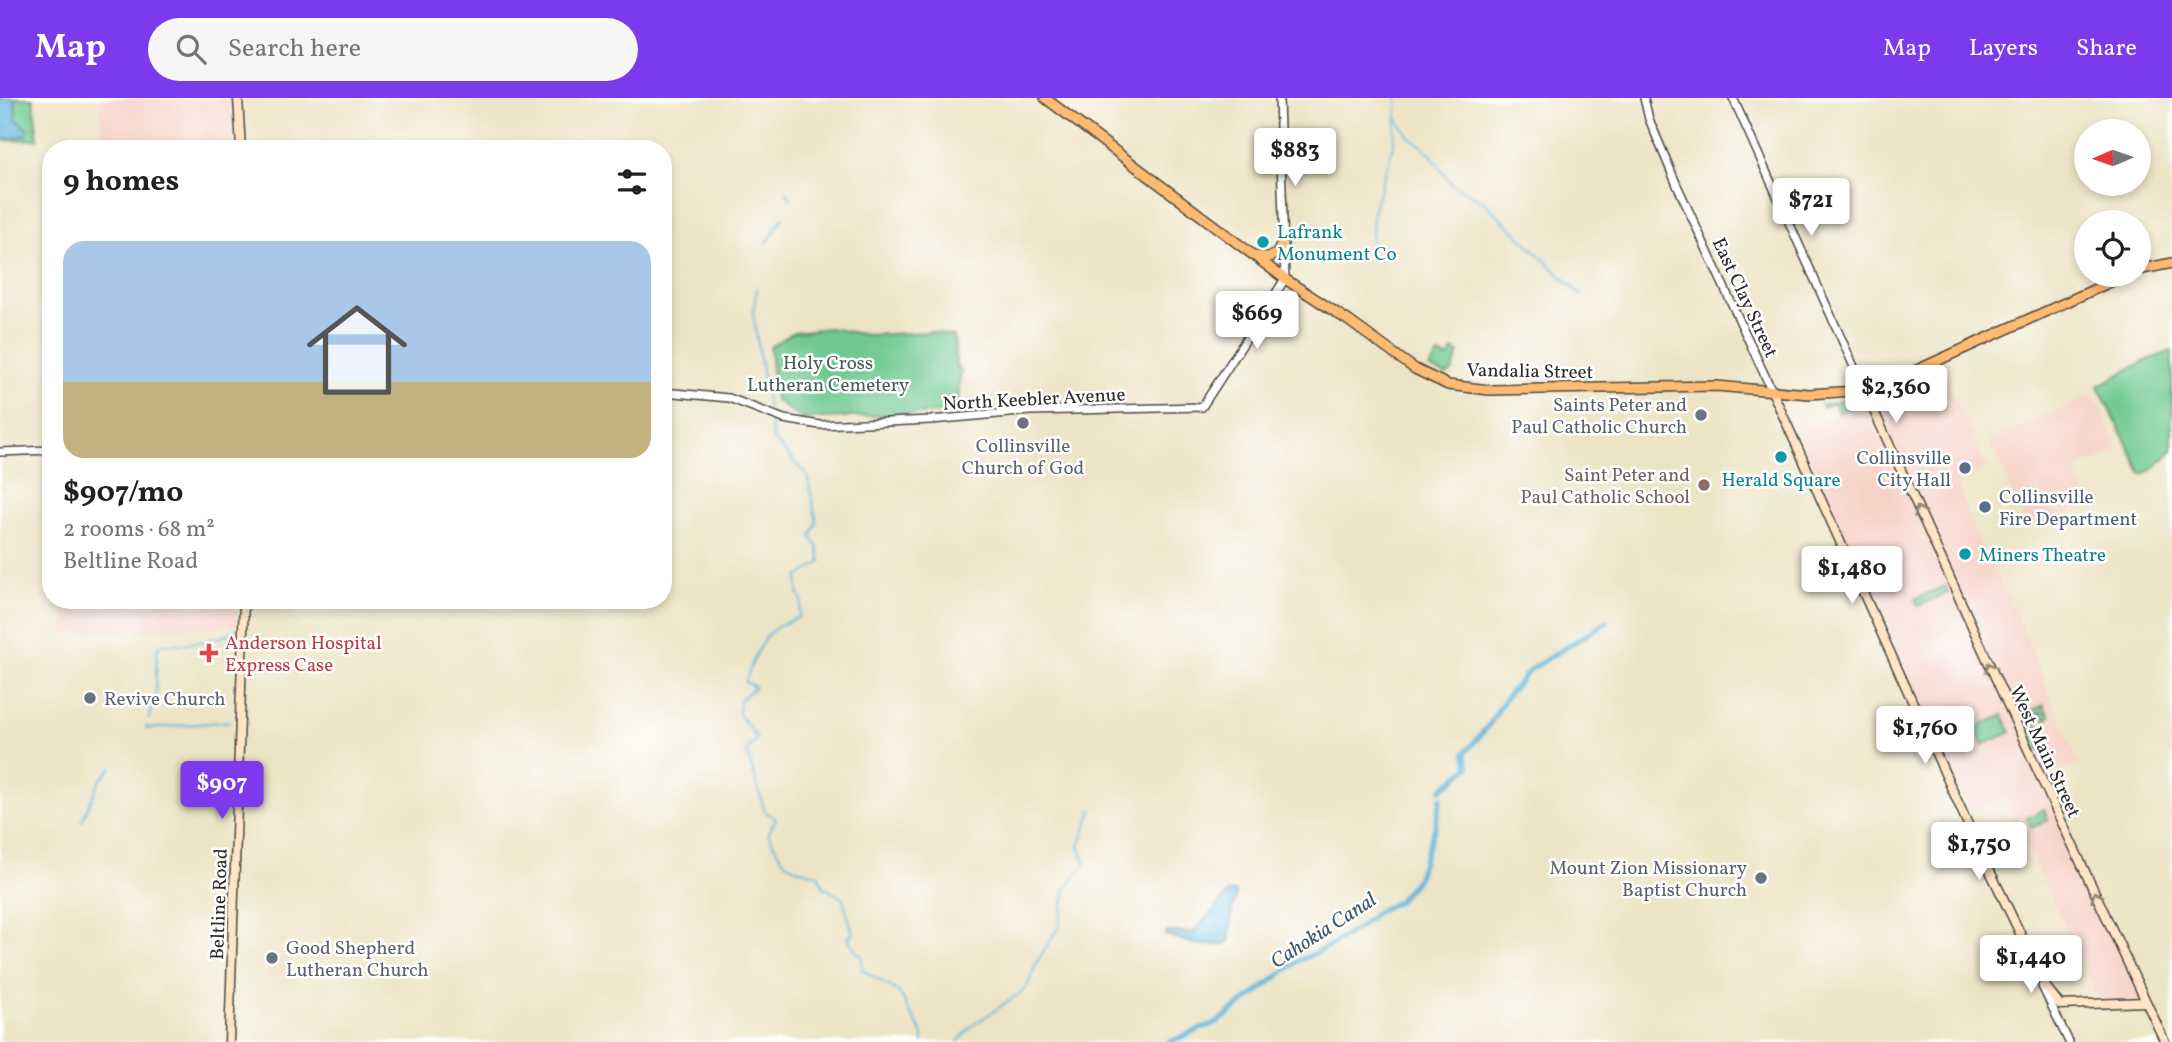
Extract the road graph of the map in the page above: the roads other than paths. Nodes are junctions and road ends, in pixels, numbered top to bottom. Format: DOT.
graph roads {
  1 [pos="238,98"];
  2 [pos="1045,98"];
  3 [pos="1279,98"];
  4 [pos="1644,98"];
  5 [pos="1732,98"];
  6 [pos="240,140"];
  7 [pos="1283,241"];
  8 [pos="1254,255"];
  9 [pos="2172,262"];
  10 [pos="2151,267"];
  11 [pos="1285,279"];
  12 [pos="2100,287"];
  13 [pos="1864,389"];
  14 [pos="1772,391"];
  15 [pos="672,393"];
  16 [pos="42,450"];
  17 [pos="0,452"];
  18 [pos="244,609"];
  19 [pos="2146,1002"];
  20 [pos="2056,1006"];
  21 [pos="229,1042"];
  22 [pos="2069,1042"];
  23 [pos="2165,1042"];
  1 -- 6 [label="main road"];
  2 -- 8 [label="main road, Vandalia Street"];
  3 -- 7 [label="street"];
  4 -- 14 [label="street, East Clay Street"];
  5 -- 13 [label="street"];
  7 -- 8 [label="main road"];
  7 -- 11 [label="street"];
  8 -- 11 [label="main road, Vandalia Street"];
  9 -- 10 [label="main road"];
  11 -- 14 [label="main road, Vandalia Street"];
  11 -- 15 [label="street, North Keebler Avenue"];
  12 -- 13 [label="main road, Vandalia Street"];
  13 -- 14 [label="main road, Vandalia Street"];
  19 -- 13 [label="main road, West Main Street, one-way"];
  14 -- 20 [label="main road, East Clay Street"];
  16 -- 17 [label="street"];
  18 -- 21 [label="main road, Beltline Road"];
  19 -- 20 [label="main road"];
  19 -- 23 [label="main road, West Main Street"];
  20 -- 22 [label="street"];
}
